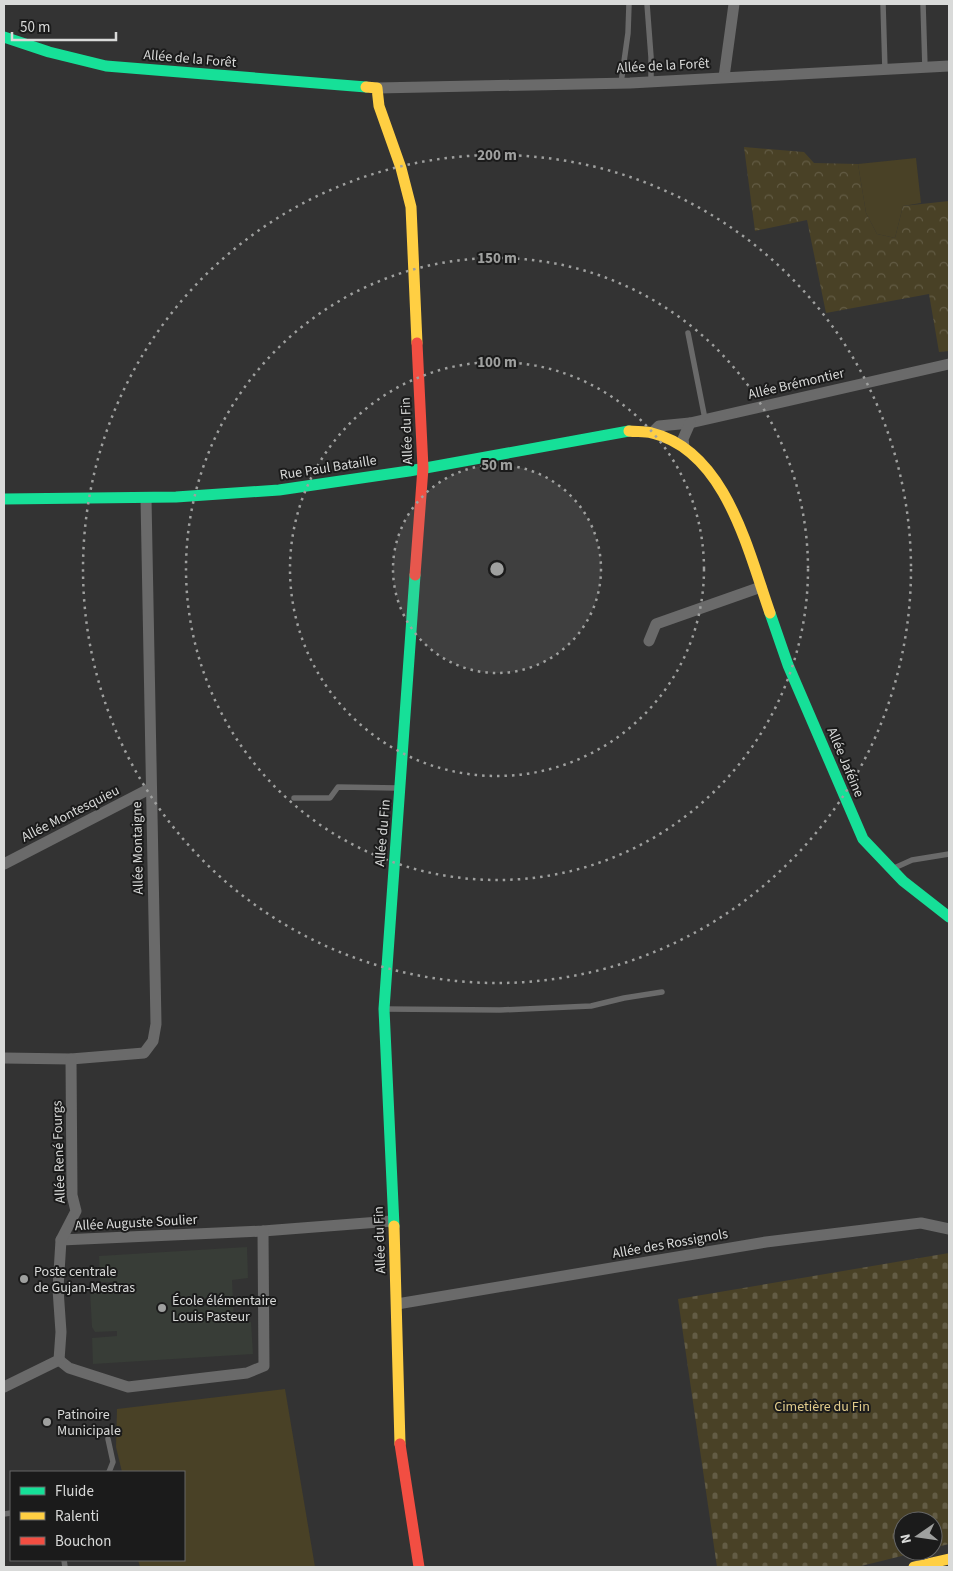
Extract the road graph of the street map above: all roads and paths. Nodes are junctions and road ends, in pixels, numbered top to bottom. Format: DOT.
graph roads {
  1 [pos="629,4"];
  2 [pos="647,4"];
  3 [pos="734,4"];
  4 [pos="883,4"];
  5 [pos="923,4"];
  6 [pos="4,36"];
  7 [pos="949,66"];
  8 [pos="924,68"];
  9 [pos="885,70"];
  10 [pos="724,78"];
  11 [pos="651,82"];
  12 [pos="621,83"];
  13 [pos="377,88"];
  14 [pos="688,333"];
  15 [pos="949,364"];
  16 [pos="705,419"];
  17 [pos="690,423"];
  18 [pos="652,433"];
  19 [pos="684,447"];
  20 [pos="423,468"];
  21 [pos="146,498"];
  22 [pos="4,499"];
  23 [pos="761,587"];
  24 [pos="649,641"];
  25 [pos="151,788"];
  26 [pos="400,788"];
  27 [pos="294,798"];
  28 [pos="949,854"];
  29 [pos="4,864"];
  30 [pos="891,870"];
  31 [pos="949,917"];
  32 [pos="662,992"];
  33 [pos="384,1009"];
  34 [pos="4,1058"];
  35 [pos="72,1059"];
  36 [pos="392,1221"];
  37 [pos="949,1229"];
  38 [pos="262,1231"];
  39 [pos="62,1240"];
  40 [pos="397,1304"];
  41 [pos="59,1360"];
  42 [pos="4,1387"];
  43 [pos="108,1439"];
  44 [pos="110,1471"];
  45 [pos="949,1559"];
  46 [pos="419,1567"];
  47 [pos="914,1567"];
  1 -- 12 [label="lane"];
  2 -- 11 [label="lane"];
  3 -- 10 [label="street"];
  4 -- 9 [label="lane"];
  5 -- 8 [label="lane"];
  6 -- 13 [label="street, Allée de la Forêt"];
  7 -- 8 [label="street, Allée de la Forêt"];
  8 -- 9 [label="street, Allée de la Forêt"];
  9 -- 10 [label="street, Allée de la Forêt"];
  10 -- 11 [label="street, Allée de la Forêt"];
  11 -- 12 [label="street, Allée de la Forêt"];
  12 -- 13 [label="street, Allée de la Forêt"];
  13 -- 20 [label="street, Allée du Fin"];
  14 -- 16 [label="lane"];
  15 -- 16 [label="street, Allée Brémontier"];
  16 -- 17 [label="street, Allée Brémontier"];
  17 -- 18 [label="street, Allée Brémontier"];
  17 -- 19 [label="street"];
  18 -- 19 [label="street, Allée Jaféine"];
  18 -- 20 [label="street, Rue Paul Bataille"];
  19 -- 23 [label="street, Allée Jaféine"];
  20 -- 21 [label="street, Rue Paul Bataille"];
  20 -- 26 [label="street, Allée du Fin"];
  21 -- 22 [label="street, Rue Paul Bataille"];
  21 -- 25 [label="street, Allée Montaigne"];
  23 -- 24 [label="street"];
  23 -- 30 [label="street, Allée Jaféine"];
  25 -- 29 [label="street, Allée Montesquieu"];
  25 -- 35 [label="street, Allée Montaigne"];
  26 -- 27 [label="lane"];
  26 -- 33 [label="street, Allée du Fin"];
  28 -- 30 [label="lane"];
  30 -- 31 [label="street, Allée Jaféine"];
  32 -- 33 [label="lane"];
  33 -- 36 [label="street, Allée du Fin"];
  34 -- 35 [label="street, Allée Montaigne"];
  35 -- 39 [label="street, Allée René Fourgs"];
  36 -- 38 [label="street, Allée Auguste Soulier"];
  36 -- 40 [label="street, Allée du Fin"];
  37 -- 40 [label="street, Allée des Rossignols"];
  38 -- 39 [label="street, Allée Auguste Soulier"];
  38 -- 41 [label="street"];
  39 -- 41 [label="street, Allée Auguste Soulier"];
  40 -- 46 [label="street, Allée du Fin"];
  41 -- 42 [label="street"];
  43 -- 44 [label="lane"];
  45 -- 47 [label="street"];
}
